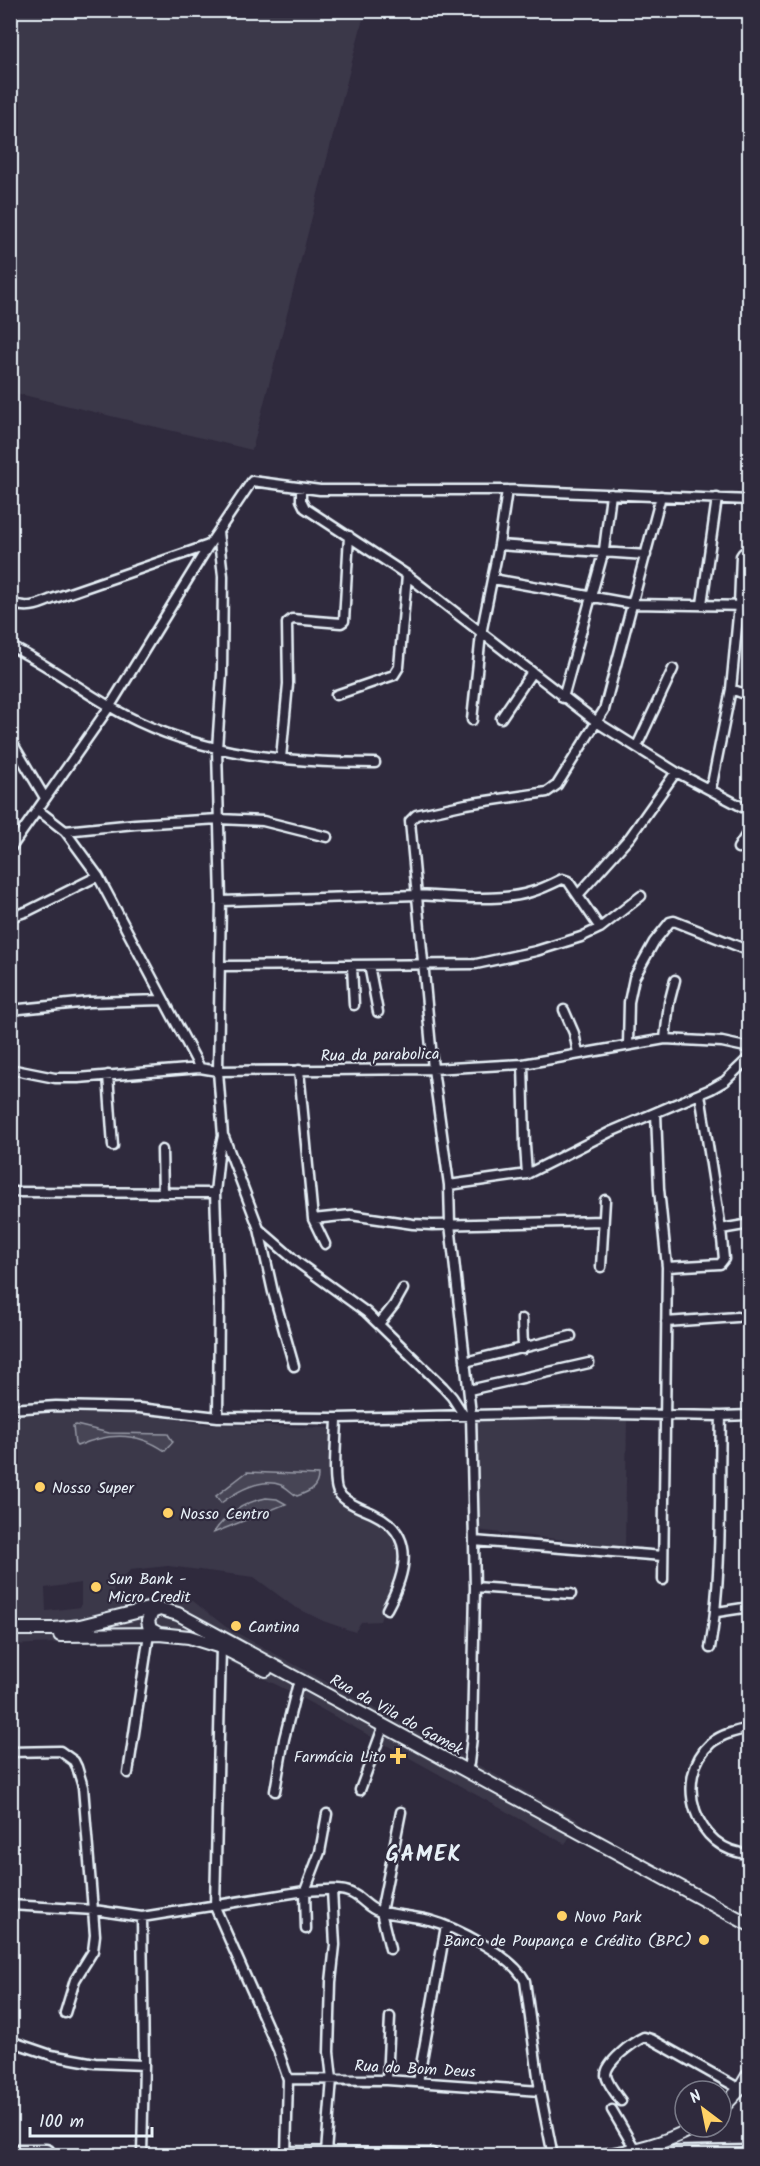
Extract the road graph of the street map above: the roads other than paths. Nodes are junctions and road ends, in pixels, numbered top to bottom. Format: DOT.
graph roads {
  1 [pos="301,489"];
  2 [pos="507,490"];
  3 [pos="611,494"];
  4 [pos="661,496"];
  5 [pos="717,498"];
  6 [pos="750,500"];
  7 [pos="218,532"];
  8 [pos="349,536"];
  9 [pos="209,545"];
  10 [pos="499,545"];
  11 [pos="604,550"];
  12 [pos="750,553"];
  13 [pos="646,555"];
  14 [pos="406,575"];
  15 [pos="493,579"];
  16 [pos="592,596"];
  17 [pos="10,603"];
  18 [pos="633,603"];
  19 [pos="702,604"];
  20 [pos="739,605"];
  21 [pos="750,606"];
  22 [pos="481,634"];
  23 [pos="10,646"];
  24 [pos="673,669"];
  25 [pos="532,672"];
  26 [pos="731,689"];
  27 [pos="336,695"];
  28 [pos="750,696"];
  29 [pos="563,698"];
  30 [pos="110,706"];
  31 [pos="501,718"];
  32 [pos="472,720"];
  33 [pos="598,723"];
  34 [pos="10,740"];
  35 [pos="637,746"];
  36 [pos="217,749"];
  37 [pos="281,758"];
  38 [pos="375,763"];
  39 [pos="676,772"];
  40 [pos="711,789"];
  41 [pos="45,798"];
  42 [pos="38,810"];
  43 [pos="750,812"];
  44 [pos="219,819"];
  45 [pos="750,829"];
  46 [pos="65,831"];
  47 [pos="327,837"];
  48 [pos="738,848"];
  49 [pos="10,849"];
  50 [pos="98,876"];
  51 [pos="418,895"];
  52 [pos="578,895"];
  53 [pos="641,896"];
  54 [pos="221,901"];
  55 [pos="10,917"];
  56 [pos="600,928"];
  57 [pos="750,951"];
  58 [pos="424,964"];
  59 [pos="369,965"];
  60 [pos="221,966"];
  61 [pos="352,966"];
  62 [pos="675,980"];
  63 [pos="163,1000"];
  64 [pos="354,1005"];
  65 [pos="10,1010"];
  66 [pos="564,1010"];
  67 [pos="378,1012"];
  68 [pos="665,1040"];
  69 [pos="628,1045"];
  70 [pos="750,1048"];
  71 [pos="578,1053"];
  72 [pos="750,1057"];
  73 [pos="523,1064"];
  74 [pos="200,1068"];
  75 [pos="10,1069"];
  76 [pos="434,1069"];
  77 [pos="299,1070"];
  78 [pos="218,1071"];
  79 [pos="108,1075"];
  80 [pos="700,1094"];
  81 [pos="656,1113"];
  82 [pos="223,1136"];
  83 [pos="113,1146"];
  84 [pos="162,1150"];
  85 [pos="528,1174"];
  86 [pos="448,1185"];
  87 [pos="10,1192"];
  88 [pos="163,1193"];
  89 [pos="215,1193"];
  90 [pos="605,1200"];
  91 [pos="313,1219"];
  92 [pos="603,1221"];
  93 [pos="450,1224"];
  94 [pos="750,1224"];
  95 [pos="259,1228"];
  96 [pos="721,1229"];
  97 [pos="325,1244"];
  98 [pos="602,1267"];
  99 [pos="667,1267"];
  100 [pos="403,1289"];
  101 [pos="737,1317"];
  102 [pos="522,1319"];
  103 [pos="666,1322"];
  104 [pos="379,1324"];
  105 [pos="571,1336"];
  106 [pos="523,1349"];
  107 [pos="465,1362"];
  108 [pos="590,1363"];
  109 [pos="294,1366"];
  110 [pos="469,1390"];
  111 [pos="10,1409"];
  112 [pos="467,1414"];
  113 [pos="750,1415"];
  114 [pos="666,1416"];
  115 [pos="721,1416"];
  116 [pos="218,1417"];
  117 [pos="337,1418"];
  118 [pos="474,1541"];
  119 [pos="663,1556"];
  120 [pos="663,1580"];
  121 [pos="475,1587"];
  122 [pos="571,1594"];
  123 [pos="750,1607"];
  124 [pos="160,1609"];
  125 [pos="387,1609"];
  126 [pos="717,1612"];
  127 [pos="10,1629"];
  128 [pos="154,1634"];
  129 [pos="10,1635"];
  130 [pos="221,1647"];
  131 [pos="710,1648"];
  132 [pos="297,1687"];
  133 [pos="750,1728"];
  134 [pos="381,1733"];
  135 [pos="10,1752"];
  136 [pos="466,1771"];
  137 [pos="128,1773"];
  138 [pos="360,1790"];
  139 [pos="275,1791"];
  140 [pos="400,1812"];
  141 [pos="327,1814"];
  142 [pos="750,1854"];
  143 [pos="332,1890"];
  144 [pos="305,1892"];
  145 [pos="10,1905"];
  146 [pos="215,1907"];
  147 [pos="94,1910"];
  148 [pos="381,1912"];
  149 [pos="142,1917"];
  150 [pos="750,1925"];
  151 [pos="446,1926"];
  152 [pos="306,1929"];
  153 [pos="750,1933"];
  154 [pos="390,1949"];
  155 [pos="65,2013"];
  156 [pos="390,2017"];
  157 [pos="10,2041"];
  158 [pos="144,2065"];
  159 [pos="750,2072"];
  160 [pos="288,2079"];
  161 [pos="332,2079"];
  162 [pos="387,2080"];
  163 [pos="418,2082"];
  164 [pos="740,2089"];
  165 [pos="540,2091"];
  166 [pos="733,2096"];
  167 [pos="621,2101"];
  168 [pos="612,2110"];
  169 [pos="673,2137"];
  170 [pos="10,2149"];
  171 [pos="750,2150"];
  172 [pos="634,2151"];
  173 [pos="326,2152"];
  174 [pos="287,2153"];
  175 [pos="52,2156"];
  176 [pos="142,2156"];
  177 [pos="434,2156"];
  178 [pos="552,2156"];
  179 [pos="600,2156"];
  1 -- 2 [label="street"];
  1 -- 7 [label="street"];
  1 -- 8 [label="street"];
  2 -- 3 [label="street"];
  2 -- 10 [label="street"];
  3 -- 4 [label="street"];
  3 -- 11 [label="street"];
  4 -- 5 [label="street"];
  4 -- 13 [label="street"];
  5 -- 6 [label="street"];
  5 -- 19 [label="street"];
  7 -- 9 [label="street"];
  7 -- 36 [label="street"];
  8 -- 14 [label="street"];
  8 -- 37 [label="street"];
  9 -- 17 [label="street"];
  9 -- 30 [label="street"];
  10 -- 11 [label="street"];
  10 -- 15 [label="street"];
  11 -- 13 [label="street"];
  11 -- 16 [label="street"];
  12 -- 20 [label="street"];
  13 -- 18 [label="street"];
  14 -- 22 [label="street"];
  14 -- 27 [label="street"];
  15 -- 16 [label="street"];
  15 -- 22 [label="street"];
  16 -- 18 [label="street"];
  16 -- 29 [label="street"];
  18 -- 19 [label="street"];
  18 -- 33 [label="street"];
  19 -- 20 [label="street"];
  20 -- 21 [label="street"];
  20 -- 26 [label="street"];
  22 -- 25 [label="street"];
  22 -- 32 [label="street"];
  23 -- 30 [label="street"];
  24 -- 35 [label="street"];
  25 -- 29 [label="street"];
  25 -- 31 [label="street"];
  26 -- 28 [label="street"];
  26 -- 40 [label="street"];
  29 -- 33 [label="street"];
  30 -- 36 [label="street"];
  30 -- 41 [label="street"];
  33 -- 35 [label="street"];
  33 -- 51 [label="street"];
  34 -- 41 [label="street"];
  35 -- 39 [label="street"];
  36 -- 37 [label="street"];
  36 -- 44 [label="street"];
  37 -- 38 [label="street"];
  39 -- 40 [label="street"];
  39 -- 52 [label="street"];
  40 -- 43 [label="street"];
  41 -- 42 [label="street"];
  42 -- 46 [label="street"];
  42 -- 49 [label="street"];
  44 -- 46 [label="street"];
  44 -- 47 [label="street"];
  44 -- 54 [label="street"];
  45 -- 48 [label="street"];
  46 -- 50 [label="street"];
  50 -- 55 [label="street"];
  50 -- 63 [label="street"];
  51 -- 52 [label="street"];
  51 -- 54 [label="street"];
  51 -- 58 [label="street"];
  52 -- 56 [label="street"];
  53 -- 56 [label="street"];
  54 -- 60 [label="street"];
  56 -- 58 [label="street"];
  57 -- 69 [label="street"];
  58 -- 59 [label="street"];
  58 -- 76 [label="street"];
  59 -- 61 [label="street"];
  59 -- 67 [label="street"];
  60 -- 61 [label="street"];
  60 -- 78 [label="street"];
  61 -- 64 [label="street"];
  62 -- 68 [label="street"];
  63 -- 65 [label="street"];
  63 -- 74 [label="street"];
  66 -- 71 [label="street"];
  68 -- 69 [label="street, Rua da parabolica"];
  68 -- 70 [label="street, Rua da parabolica"];
  69 -- 71 [label="street, Rua da parabolica"];
  71 -- 73 [label="street, Rua da parabolica"];
  72 -- 80 [label="street"];
  73 -- 76 [label="street, Rua da parabolica"];
  73 -- 85 [label="street"];
  74 -- 78 [label="street, Rua da parabolica"];
  74 -- 79 [label="street, Rua da parabolica"];
  75 -- 79 [label="street, Rua da parabolica"];
  76 -- 77 [label="street, Rua da parabolica"];
  76 -- 86 [label="street"];
  77 -- 78 [label="street, Rua da parabolica"];
  77 -- 91 [label="street"];
  78 -- 82 [label="street"];
  79 -- 83 [label="street"];
  80 -- 81 [label="street"];
  80 -- 96 [label="street"];
  81 -- 85 [label="street"];
  81 -- 99 [label="street"];
  82 -- 89 [label="street"];
  82 -- 95 [label="street"];
  84 -- 88 [label="street"];
  85 -- 86 [label="street"];
  86 -- 93 [label="street"];
  87 -- 88 [label="street"];
  88 -- 89 [label="street"];
  89 -- 116 [label="street"];
  90 -- 92 [label="street"];
  91 -- 93 [label="street"];
  91 -- 97 [label="street"];
  92 -- 93 [label="street"];
  92 -- 98 [label="street"];
  93 -- 107 [label="street"];
  94 -- 96 [label="street"];
  95 -- 104 [label="street"];
  95 -- 109 [label="street"];
  96 -- 99 [label="street"];
  99 -- 103 [label="street"];
  100 -- 104 [label="street"];
  101 -- 103 [label="street"];
  102 -- 106 [label="street"];
  103 -- 114 [label="street"];
  104 -- 112 [label="street"];
  105 -- 106 [label="street"];
  106 -- 107 [label="street"];
  107 -- 110 [label="street"];
  108 -- 110 [label="street"];
  110 -- 112 [label="street"];
  111 -- 116 [label="street"];
  112 -- 114 [label="street"];
  112 -- 117 [label="street"];
  112 -- 118 [label="street"];
  113 -- 115 [label="street"];
  114 -- 115 [label="street"];
  114 -- 119 [label="street"];
  115 -- 126 [label="street"];
  116 -- 117 [label="street"];
  117 -- 125 [label="street"];
  118 -- 119 [label="street"];
  118 -- 121 [label="street"];
  119 -- 120 [label="street"];
  121 -- 122 [label="street"];
  121 -- 136 [label="street"];
  123 -- 126 [label="street"];
  124 -- 127 [label="main road, Rua da Vila do Gamek"];
  124 -- 128 [label="main road"];
  124 -- 136 [label="main road, Rua da Vila do Gamek"];
  126 -- 131 [label="street"];
  128 -- 129 [label="main road, Rua da Vila do Gamek"];
  128 -- 130 [label="main road, Rua da Vila do Gamek"];
  128 -- 137 [label="street"];
  130 -- 132 [label="main road, Rua da Vila do Gamek"];
  130 -- 146 [label="street"];
  132 -- 134 [label="main road, Rua da Vila do Gamek"];
  132 -- 139 [label="street"];
  133 -- 142 [label="street"];
  134 -- 138 [label="street"];
  134 -- 153 [label="main road, Rua da Vila do Gamek"];
  135 -- 147 [label="street"];
  136 -- 150 [label="main road, Rua da Vila do Gamek"];
  140 -- 148 [label="street"];
  141 -- 144 [label="street"];
  143 -- 144 [label="street"];
  143 -- 148 [label="street"];
  143 -- 161 [label="street"];
  144 -- 146 [label="street"];
  144 -- 152 [label="street"];
  145 -- 147 [label="street"];
  146 -- 149 [label="street"];
  146 -- 160 [label="street"];
  147 -- 149 [label="street"];
  147 -- 155 [label="street"];
  148 -- 151 [label="street"];
  148 -- 154 [label="street"];
  149 -- 158 [label="street"];
  151 -- 163 [label="street"];
  151 -- 165 [label="street"];
  156 -- 162 [label="street"];
  157 -- 158 [label="street"];
  158 -- 176 [label="street"];
  159 -- 164 [label="main road"];
  160 -- 161 [label="street, Rua do Bom Deus"];
  160 -- 174 [label="street"];
  161 -- 162 [label="street, Rua do Bom Deus"];
  161 -- 173 [label="street"];
  162 -- 163 [label="street, Rua do Bom Deus"];
  163 -- 165 [label="street, Rua do Bom Deus"];
  164 -- 166 [label="main road"];
  164 -- 167 [label="street"];
  165 -- 178 [label="street"];
  168 -- 172 [label="street"];
  169 -- 172 [label="main road"];
  170 -- 175 [label="street"];
  171 -- 172 [label="street"];
  172 -- 179 [label="main road"];
  173 -- 174 [label="street"];
  173 -- 177 [label="street"];
}
